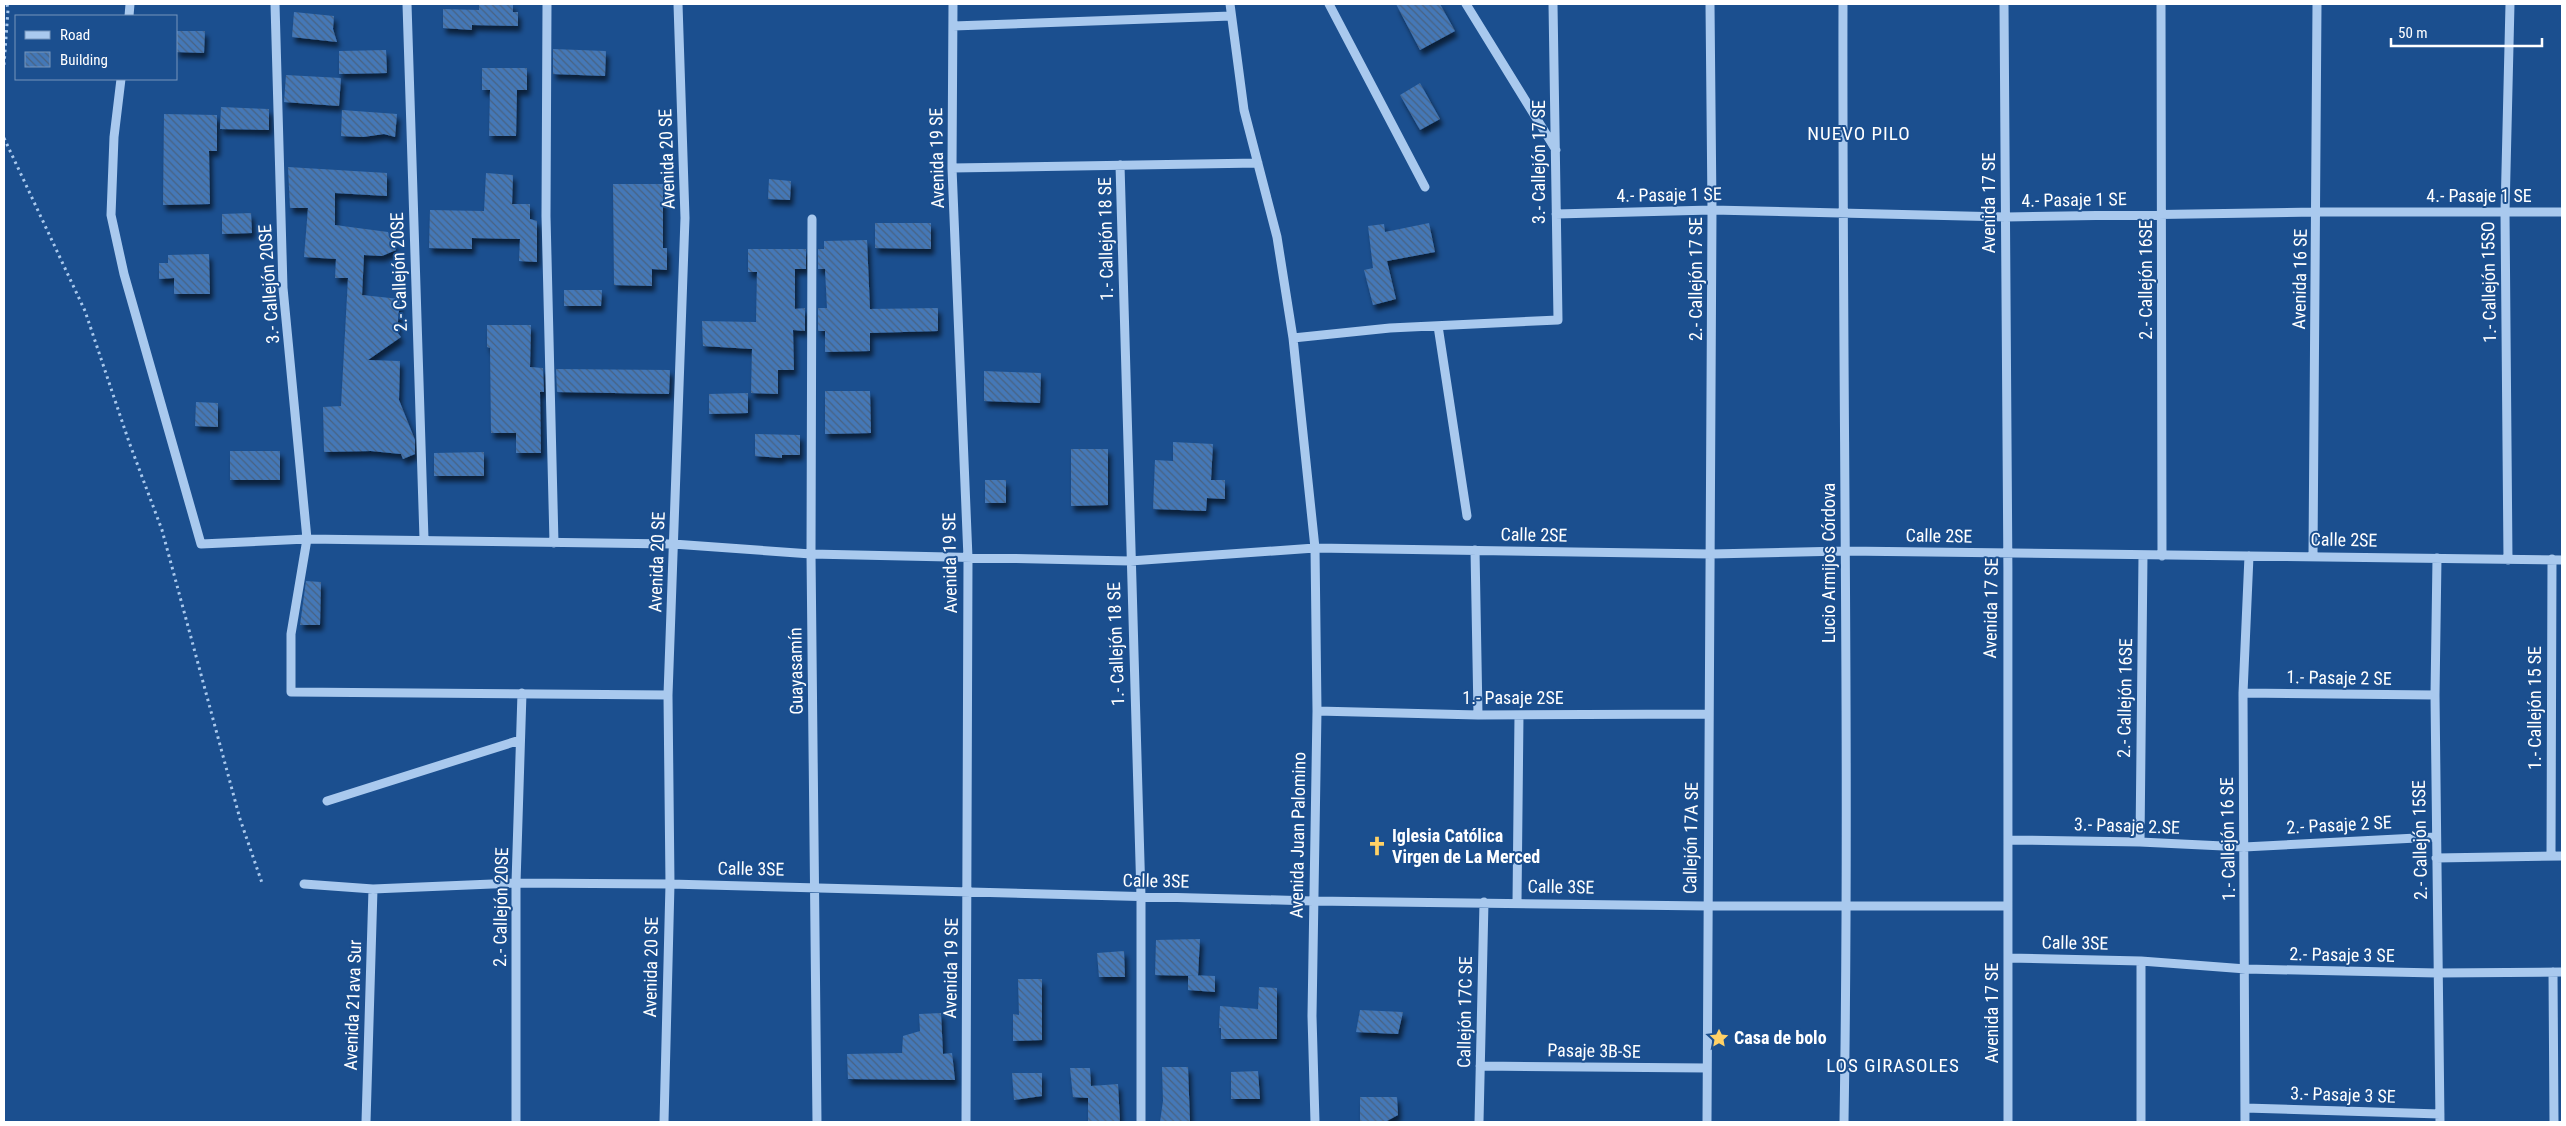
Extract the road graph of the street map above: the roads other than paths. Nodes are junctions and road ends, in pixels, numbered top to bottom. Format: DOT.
graph roads {
  1 [pos="275,4"];
  2 [pos="407,4"];
  3 [pos="547,4"];
  4 [pos="678,4"];
  5 [pos="953,4"];
  6 [pos="1230,4"];
  7 [pos="1329,4"];
  8 [pos="1466,4"];
  9 [pos="1552,4"];
  10 [pos="1710,4"];
  11 [pos="1843,4"];
  12 [pos="2004,4"];
  13 [pos="2161,4"];
  14 [pos="2317,4"];
  15 [pos="2510,4"];
  16 [pos="1231,16"];
  17 [pos="953,26"];
  18 [pos="121,80"];
  19 [pos="1556,150"];
  20 [pos="1258,163"];
  21 [pos="1120,165"];
  22 [pos="952,168"];
  23 [pos="1425,187"];
  24 [pos="1712,210"];
  25 [pos="1842,211"];
  26 [pos="2317,212"];
  27 [pos="2504,212"];
  28 [pos="2562,212"];
  29 [pos="1556,214"];
  30 [pos="2163,215"];
  31 [pos="2006,217"];
  32 [pos="812,219"];
  33 [pos="1438,326"];
  34 [pos="1293,338"];
  35 [pos="1467,516"];
  36 [pos="307,539"];
  37 [pos="424,539"];
  38 [pos="554,543"];
  39 [pos="674,544"];
  40 [pos="1315,548"];
  41 [pos="1475,550"];
  42 [pos="1845,551"];
  43 [pos="2008,553"];
  44 [pos="811,554"];
  45 [pos="1711,554"];
  46 [pos="2143,555"];
  47 [pos="2313,555"];
  48 [pos="2162,556"];
  49 [pos="2249,556"];
  50 [pos="968,558"];
  51 [pos="2437,558"];
  52 [pos="2552,559"];
  53 [pos="2508,560"];
  54 [pos="2562,560"];
  55 [pos="1130,561"];
  56 [pos="522,693"];
  57 [pos="2244,693"];
  58 [pos="668,695"];
  59 [pos="2434,695"];
  60 [pos="1317,711"];
  61 [pos="1709,714"];
  62 [pos="1519,715"];
  63 [pos="1478,716"];
  64 [pos="520,740"];
  65 [pos="327,801"];
  66 [pos="2436,837"];
  67 [pos="2010,840"];
  68 [pos="2140,842"];
  69 [pos="2244,847"];
  70 [pos="2552,856"];
  71 [pos="2562,856"];
  72 [pos="2436,858"];
  73 [pos="304,884"];
  74 [pos="516,884"];
  75 [pos="670,884"];
  76 [pos="816,887"];
  77 [pos="373,889"];
  78 [pos="968,893"];
  79 [pos="1141,897"];
  80 [pos="1313,901"];
  81 [pos="1484,902"];
  82 [pos="1517,902"];
  83 [pos="1848,905"];
  84 [pos="1707,906"];
  85 [pos="2007,906"];
  86 [pos="2008,958"];
  87 [pos="2141,961"];
  88 [pos="2246,969"];
  89 [pos="2558,972"];
  90 [pos="2437,973"];
  91 [pos="1480,1066"];
  92 [pos="1707,1068"];
  93 [pos="2245,1108"];
  94 [pos="2440,1118"];
  95 [pos="366,1122"];
  96 [pos="516,1122"];
  97 [pos="664,1122"];
  98 [pos="817,1122"];
  99 [pos="966,1122"];
  100 [pos="1141,1122"];
  101 [pos="1315,1122"];
  102 [pos="1478,1122"];
  103 [pos="1707,1122"];
  104 [pos="1844,1122"];
  105 [pos="2008,1122"];
  106 [pos="2141,1122"];
  107 [pos="2245,1122"];
  108 [pos="2554,1122"];
  1 -- 36 [label="street, 3.- Callejón 20SE"];
  2 -- 37 [label="street, 2.- Callejón 20SE"];
  3 -- 38 [label="street"];
  4 -- 39 [label="street, Avenida 20 SE"];
  5 -- 17 [label="street, Avenida 19 SE"];
  6 -- 16 [label="street, Avenida Juan Palomino"];
  7 -- 23 [label="street"];
  8 -- 19 [label="street"];
  9 -- 19 [label="street, 3.- Callejón 17 SE"];
  10 -- 24 [label="street, 2.- Callejón 17 SE"];
  11 -- 25 [label="street, Lucio Armijos Córdova"];
  12 -- 31 [label="street, Avenida 17 SE"];
  13 -- 30 [label="street, 2.- Callejón 16SE"];
  14 -- 26 [label="street, Avenida 16 SE"];
  15 -- 27 [label="street, 1.- Callejón 15SO"];
  16 -- 17 [label="street"];
  16 -- 20 [label="street, Avenida Juan Palomino"];
  17 -- 22 [label="street, Avenida 19 SE"];
  18 -- 36 [label="street"];
  19 -- 29 [label="street, 3.- Callejón 17 SE"];
  20 -- 21 [label="street"];
  20 -- 34 [label="street, Avenida Juan Palomino"];
  21 -- 22 [label="street"];
  21 -- 55 [label="street, 1.- Callejón 18 SE"];
  22 -- 50 [label="street, Avenida 19 SE"];
  24 -- 25 [label="street, 4.- Pasaje 1 SE"];
  24 -- 29 [label="street, 4.- Pasaje 1 SE"];
  24 -- 45 [label="street, 2.- Callejón 17 SE"];
  25 -- 31 [label="street, 4.- Pasaje 1 SE"];
  25 -- 42 [label="street, Lucio Armijos Córdova"];
  26 -- 27 [label="street, 4.- Pasaje 1 SE"];
  26 -- 30 [label="street, 4.- Pasaje 1 SE"];
  26 -- 47 [label="street, Avenida 16 SE"];
  27 -- 28 [label="street, 4.- Pasaje 1 SE"];
  27 -- 53 [label="street, 1.- Callejón 15SO"];
  29 -- 33 [label="street, 3.- Callejón 17 SE"];
  30 -- 31 [label="street, 4.- Pasaje 1 SE"];
  30 -- 48 [label="street, 2.- Callejón 16SE"];
  31 -- 43 [label="street, Avenida 17 SE"];
  32 -- 44 [label="street, Guayasamín"];
  33 -- 34 [label="street"];
  33 -- 35 [label="street"];
  34 -- 40 [label="street, Avenida Juan Palomino"];
  36 -- 37 [label="street, Calle 2SE"];
  36 -- 56 [label="street, 3.- Callejón 20SE"];
  37 -- 38 [label="street, Calle 2SE"];
  38 -- 39 [label="street, Calle 2SE"];
  39 -- 44 [label="street, Calle 2SE"];
  39 -- 58 [label="street, Avenida 20 SE"];
  40 -- 41 [label="street, Calle 2SE"];
  40 -- 55 [label="street, Calle 2SE"];
  40 -- 60 [label="street, Avenida Juan Palomino"];
  41 -- 45 [label="street, Calle 2SE"];
  41 -- 63 [label="street"];
  42 -- 43 [label="street, Calle 2SE"];
  42 -- 45 [label="street, Calle 2SE"];
  42 -- 83 [label="street, Lucio Armijos Córdova"];
  43 -- 46 [label="street, Calle 2SE"];
  43 -- 67 [label="street, Avenida 17 SE"];
  44 -- 50 [label="street, Calle 2SE"];
  44 -- 76 [label="street, Guayasamín"];
  45 -- 61 [label="street, Callejón 17A SE"];
  46 -- 48 [label="street, Calle 2SE"];
  46 -- 68 [label="street, 2.- Callejón 16SE"];
  47 -- 49 [label="street, Calle 2SE"];
  47 -- 51 [label="street, Calle 2SE"];
  48 -- 49 [label="street, Calle 2SE"];
  49 -- 57 [label="street, 1.- Callejón 16 SE"];
  50 -- 55 [label="street, Calle 2SE"];
  50 -- 78 [label="street, Avenida 19 SE"];
  51 -- 53 [label="street, Calle 2SE"];
  51 -- 59 [label="street, 2.- Callejón 15SE"];
  52 -- 53 [label="street, Calle 2SE"];
  52 -- 54 [label="street, Calle 2SE"];
  52 -- 70 [label="street, 1.- Callejón 15 SE"];
  55 -- 79 [label="street, 1.- Callejón 18 SE"];
  56 -- 58 [label="street"];
  56 -- 64 [label="street, 2.- Callejón 20SE"];
  57 -- 59 [label="street, 1.- Pasaje 2 SE"];
  57 -- 69 [label="street, 1.- Callejón 16 SE"];
  58 -- 75 [label="street, Avenida 20 SE"];
  59 -- 66 [label="street, 2.- Callejón 15SE"];
  60 -- 63 [label="street, 1.- Pasaje 2SE"];
  60 -- 80 [label="street, Avenida Juan Palomino"];
  61 -- 62 [label="street, 1.- Pasaje 2SE"];
  61 -- 84 [label="street, Callejón 17A SE"];
  62 -- 63 [label="street, 1.- Pasaje 2SE"];
  62 -- 82 [label="street"];
  64 -- 65 [label="street"];
  64 -- 74 [label="street, 2.- Callejón 20SE"];
  66 -- 69 [label="street, 2.- Pasaje 2 SE"];
  66 -- 72 [label="street, 2.- Callejón 15SE"];
  67 -- 68 [label="street, 3.- Pasaje 2.SE"];
  67 -- 85 [label="street, Avenida 17 SE"];
  68 -- 69 [label="street, 3.- Pasaje 2.SE"];
  69 -- 88 [label="street, 1.- Callejón 16 SE"];
  70 -- 71 [label="street"];
  70 -- 72 [label="street"];
  72 -- 90 [label="street, 2.- Callejón 15SE"];
  73 -- 77 [label="street, Calle 3SE"];
  74 -- 75 [label="street, Calle 3SE"];
  74 -- 77 [label="street, Calle 3SE"];
  74 -- 96 [label="street, 2.- Callejón 20SE"];
  75 -- 76 [label="street, Calle 3SE"];
  75 -- 97 [label="street, Avenida 20 SE"];
  76 -- 78 [label="street, Calle 3SE"];
  76 -- 98 [label="street, Guayasamín"];
  77 -- 95 [label="street, Avenida 21ava Sur"];
  78 -- 79 [label="street, Calle 3SE"];
  78 -- 99 [label="street, Avenida 19 SE"];
  79 -- 80 [label="street, Calle 3SE"];
  79 -- 100 [label="street, 1.- Callejón 18 SE"];
  80 -- 81 [label="street, Calle 3SE"];
  80 -- 101 [label="street, Avenida Juan Palomino"];
  81 -- 82 [label="street, Calle 3SE"];
  81 -- 91 [label="street, Callejón 17C SE"];
  82 -- 84 [label="street, Calle 3SE"];
  83 -- 84 [label="street, Calle 3SE"];
  83 -- 85 [label="street, Calle 3SE"];
  83 -- 104 [label="street, Lucio Armijos Córdova"];
  84 -- 92 [label="street, Callejón 17A SE"];
  85 -- 86 [label="street, Avenida 17 SE"];
  86 -- 87 [label="street, Calle 3SE"];
  86 -- 105 [label="street, Avenida 17 SE"];
  87 -- 88 [label="street, Calle 3SE"];
  87 -- 106 [label="street"];
  88 -- 90 [label="street, 2.- Pasaje 3 SE"];
  88 -- 93 [label="street, 1.- Callejón 16 SE"];
  89 -- 90 [label="street, 2.- Pasaje 3 SE"];
  89 -- 108 [label="street"];
  90 -- 94 [label="street, 2.- Callejón 15SE"];
  91 -- 92 [label="street, Pasaje 3B-SE"];
  91 -- 102 [label="street, Callejón 17C SE"];
  92 -- 103 [label="street, Callejón 17A SE"];
  93 -- 94 [label="street, 3.- Pasaje 3 SE"];
  93 -- 107 [label="street, 1.- Callejón 16 SE"];
}
